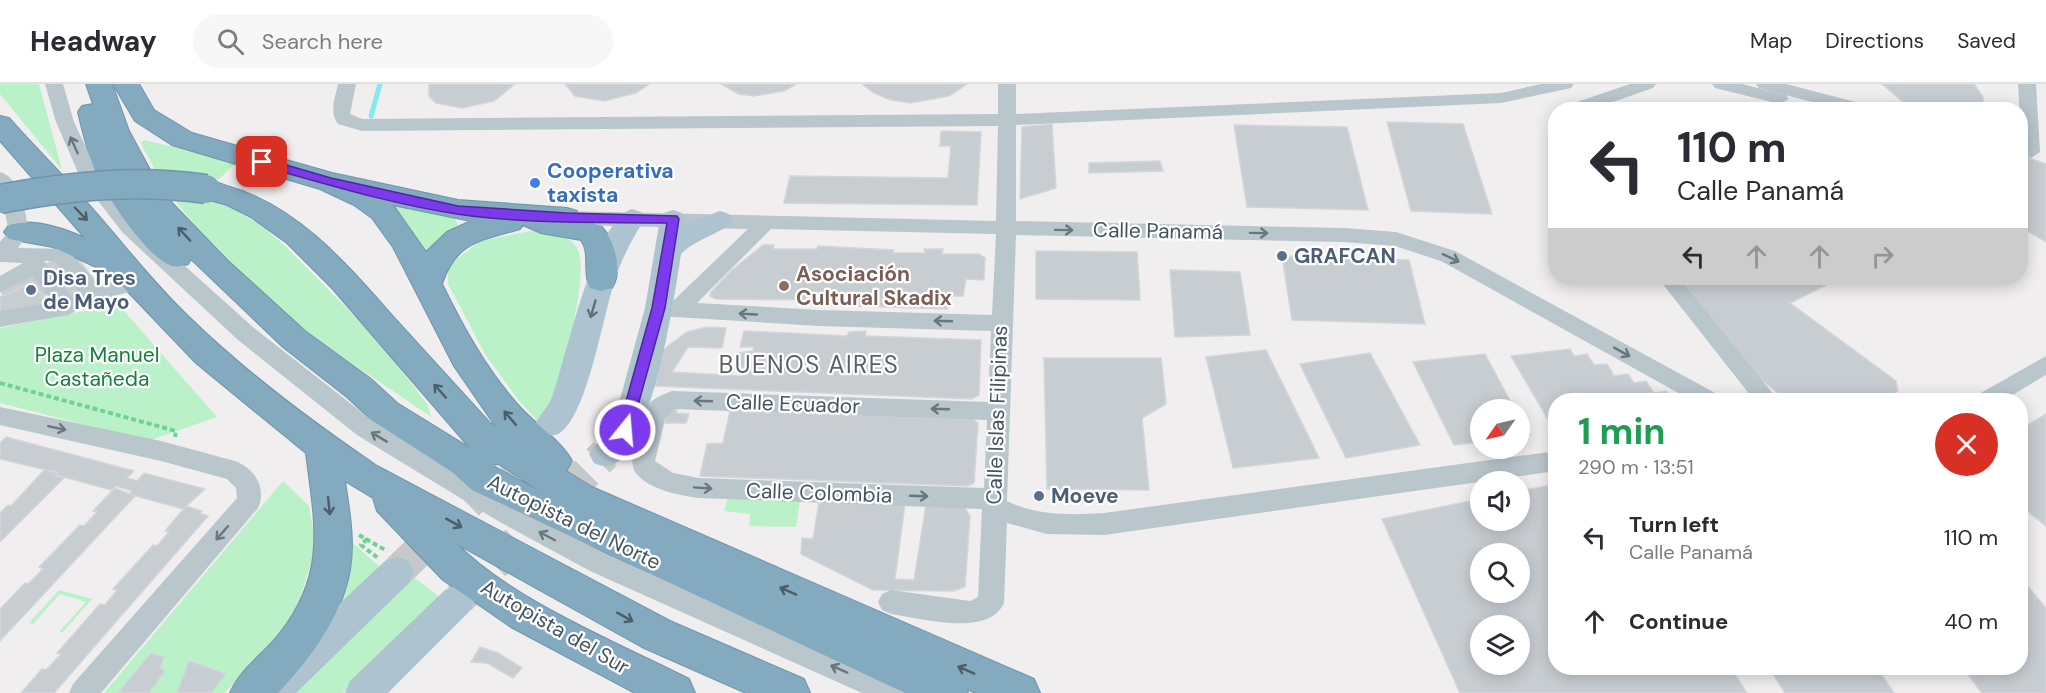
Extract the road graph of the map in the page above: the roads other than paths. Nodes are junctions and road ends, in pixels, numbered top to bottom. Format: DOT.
graph roads {
  1 [pos="54,84"];
  2 [pos="84,84"];
  3 [pos="99,84"];
  4 [pos="126,84"];
  5 [pos="347,84"];
  6 [pos="1007,84"];
  7 [pos="1565,84"];
  8 [pos="1647,84"];
  9 [pos="1721,84"];
  10 [pos="1765,84"];
  11 [pos="2027,84"];
  12 [pos="1594,102"];
  13 [pos="1790,102"];
  14 [pos="1834,102"];
  15 [pos="1006,123"];
  16 [pos="0,124"];
  17 [pos="2033,153"];
  18 [pos="0,178"];
  19 [pos="330,182"];
  20 [pos="0,199"];
  21 [pos="567,218"];
  22 [pos="632,218"];
  23 [pos="673,219"];
  24 [pos="720,220"];
  25 [pos="768,220"];
  26 [pos="531,222"];
  27 [pos="459,224"];
  28 [pos="1006,227"];
  29 [pos="14,249"];
  30 [pos="668,251"];
  31 [pos="129,275"];
  32 [pos="601,280"];
  33 [pos="427,283"];
  34 [pos="0,285"];
  35 [pos="1674,285"];
  36 [pos="93,294"];
  37 [pos="68,307"];
  38 [pos="668,310"];
  39 [pos="0,319"];
  40 [pos="1001,323"];
  41 [pos="2046,364"];
  42 [pos="1696,393"];
  43 [pos="1761,393"];
  44 [pos="1998,393"];
  45 [pos="998,411"];
  46 [pos="385,412"];
  47 [pos="0,416"];
  48 [pos="550,424"];
  49 [pos="323,448"];
  50 [pos="472,448"];
  51 [pos="605,454"];
  52 [pos="1548,462"];
  53 [pos="648,471"];
  54 [pos="365,476"];
  55 [pos="994,502"];
  56 [pos="673,541"];
  57 [pos="397,572"];
  58 [pos="457,601"];
  59 [pos="891,602"];
  60 [pos="83,693"];
  61 [pos="250,693"];
  62 [pos="270,693"];
  63 [pos="363,693"];
  64 [pos="675,693"];
  65 [pos="790,693"];
  66 [pos="892,693"];
  67 [pos="948,693"];
  68 [pos="1020,693"];
  66 -- 1 [label="street, one-way"];
  2 -- 46 [label="highway"];
  46 -- 3 [label="highway, Autopista del Norte, one-way"];
  4 -- 19 [label="highway"];
  5 -- 15 [label="street"];
  6 -- 15 [label="street, Calle Islas Filipinas"];
  7 -- 15 [label="street"];
  8 -- 12 [label="street"];
  9 -- 13 [label="street"];
  10 -- 14 [label="street"];
  11 -- 17 [label="street"];
  15 -- 28 [label="street, Calle Islas Filipinas"];
  16 -- 31 [label="highway, one-way"];
  18 -- 29 [label="street"];
  19 -- 27 [label="highway"];
  19 -- 33 [label="highway"];
  50 -- 20 [label="highway, one-way, bridge"];
  21 -- 22 [label="street, Calle Panamá"];
  21 -- 26 [label="highway"];
  21 -- 27 [label="highway"];
  22 -- 23 [label="street, Calle Panamá"];
  22 -- 32 [label="main road"];
  23 -- 24 [label="street, Calle Panamá"];
  23 -- 30 [label="main road"];
  24 -- 25 [label="street, Calle Panamá"];
  24 -- 30 [label="main road"];
  25 -- 28 [label="street, Calle Panamá"];
  25 -- 38 [label="street"];
  26 -- 27 [label="highway"];
  26 -- 32 [label="highway"];
  27 -- 33 [label="highway"];
  28 -- 40 [label="street, Calle Islas Filipinas"];
  28 -- 42 [label="street, Calle Panamá, one-way"];
  29 -- 31 [label="highway"];
  29 -- 34 [label="street"];
  29 -- 36 [label="street"];
  29 -- 37 [label="street"];
  30 -- 38 [label="main road"];
  31 -- 36 [label="street"];
  31 -- 49 [label="highway"];
  32 -- 48 [label="main road, one-way"];
  56 -- 33 [label="highway, one-way"];
  35 -- 43 [label="street"];
  36 -- 37 [label="street"];
  37 -- 39 [label="street"];
  40 -- 38 [label="street, one-way"];
  38 -- 51 [label="main road"];
  40 -- 45 [label="street, Calle Islas Filipinas"];
  41 -- 44 [label="street"];
  45 -- 53 [label="street, Calle Ecuador, one-way"];
  45 -- 55 [label="street, Calle Islas Filipinas"];
  46 -- 50 [label="highway, Autopista del Norte"];
  47 -- 60 [label="street, one-way"];
  49 -- 54 [label="highway"];
  49 -- 61 [label="highway, one-way"];
  50 -- 56 [label="highway"];
  50 -- 56 [label="highway"];
  50 -- 67 [label="highway, Autopista del Norte"];
  52 -- 55 [label="street"];
  53 -- 55 [label="street, Calle Colombia, one-way"];
  54 -- 64 [label="highway, Autopista del Sur"];
  54 -- 65 [label="highway, one-way"];
  55 -- 59 [label="street, Calle Islas Filipinas"];
  68 -- 56 [label="highway, one-way"];
  57 -- 62 [label="main road"];
  58 -- 63 [label="main road"];
}
